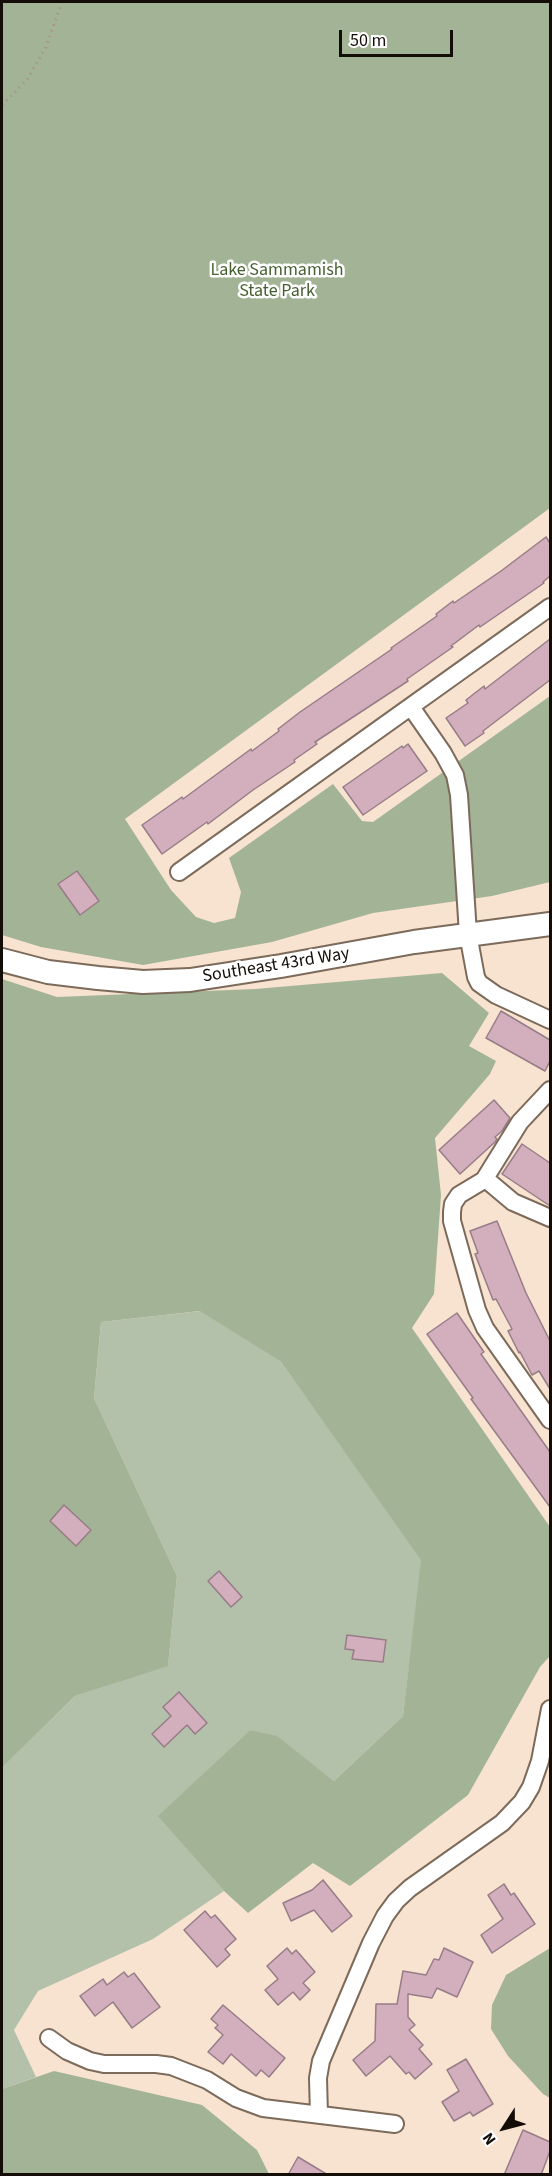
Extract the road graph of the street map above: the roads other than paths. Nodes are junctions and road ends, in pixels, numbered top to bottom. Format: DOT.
graph roads {
  1 [pos="550,607"];
  2 [pos="411,707"];
  3 [pos="179,872"];
  4 [pos="550,924"];
  5 [pos="468,934"];
  6 [pos="2,960"];
  7 [pos="550,1020"];
  8 [pos="550,1090"];
  9 [pos="484,1180"];
  10 [pos="550,1218"];
  11 [pos="550,1420"];
  12 [pos="550,1709"];
  13 [pos="49,2038"];
  14 [pos="319,2115"];
  15 [pos="395,2124"];
  1 -- 2 [label="street"];
  2 -- 3 [label="street"];
  2 -- 5 [label="street"];
  4 -- 5 [label="main road, Southeast 43rd Way"];
  5 -- 6 [label="main road, Southeast 43rd Way"];
  5 -- 7 [label="street"];
  8 -- 9 [label="street"];
  9 -- 10 [label="street"];
  9 -- 11 [label="street"];
  12 -- 14 [label="street"];
  13 -- 14 [label="street"];
  14 -- 15 [label="street"];
}
